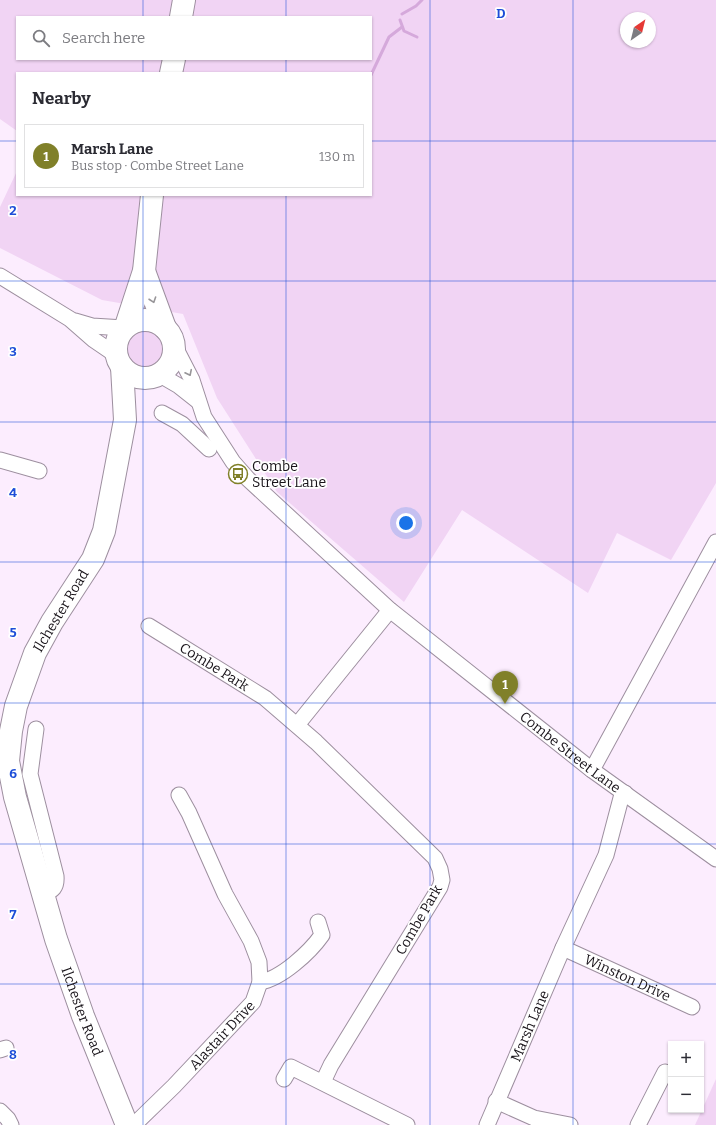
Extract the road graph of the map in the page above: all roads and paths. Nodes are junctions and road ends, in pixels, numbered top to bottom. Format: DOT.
graph roads {
  1 [pos="184,0"];
  2 [pos="181,16"];
  3 [pos="174,60"];
  4 [pos="171,72"];
  5 [pos="152,196"];
  6 [pos="144,271"];
  7 [pos="0,276"];
  8 [pos="70,319"];
  9 [pos="125,327"];
  10 [pos="165,328"];
  11 [pos="175,347"];
  12 [pos="119,361"];
  13 [pos="156,376"];
  14 [pos="200,404"];
  15 [pos="162,413"];
  16 [pos="125,420"];
  17 [pos="182,424"];
  18 [pos="209,449"];
  19 [pos="0,460"];
  20 [pos="39,471"];
  21 [pos="716,542"];
  22 [pos="390,610"];
  23 [pos="149,626"];
  24 [pos="297,725"];
  25 [pos="5,728"];
  26 [pos="36,729"];
  27 [pos="592,770"];
  28 [pos="625,793"];
  29 [pos="179,795"];
  30 [pos="716,860"];
  31 [pos="43,895"];
  32 [pos="318,922"];
  33 [pos="563,948"];
  34 [pos="260,982"];
  35 [pos="692,1007"];
  36 [pos="284,1079"];
  37 [pos="323,1082"];
  38 [pos="663,1082"];
  39 [pos="496,1101"];
  40 [pos="127,1125"];
  41 [pos="130,1125"];
  42 [pos="407,1125"];
  43 [pos="487,1125"];
  44 [pos="570,1125"];
  45 [pos="638,1125"];
  1 -- 2 [label="highway"];
  3 -- 4 [label="highway"];
  5 -- 6 [label="highway"];
  6 -- 9 [label="highway"];
  6 -- 10 [label="highway, one-way"];
  7 -- 8 [label="street"];
  8 -- 9 [label="street"];
  8 -- 12 [label="street"];
  9 -- 10 [label="highway"];
  9 -- 12 [label="highway"];
  10 -- 11 [label="highway"];
  11 -- 13 [label="highway"];
  11 -- 14 [label="street, Combe Street Lane, one-way"];
  12 -- 13 [label="highway"];
  12 -- 16 [label="highway, Ilchester Road"];
  13 -- 14 [label="street, Combe Street Lane"];
  13 -- 16 [label="highway, Ilchester Road"];
  14 -- 17 [label="street"];
  14 -- 22 [label="street, Combe Street Lane"];
  15 -- 17 [label="street"];
  16 -- 25 [label="highway, Ilchester Road"];
  17 -- 18 [label="street"];
  19 -- 20 [label="street"];
  21 -- 27 [label="street"];
  22 -- 24 [label="street"];
  22 -- 27 [label="street, Combe Street Lane"];
  23 -- 24 [label="street, Combe Park"];
  24 -- 37 [label="street, Combe Park"];
  25 -- 31 [label="highway, Ilchester Road"];
  26 -- 31 [label="street"];
  27 -- 28 [label="street, Combe Street Lane"];
  28 -- 30 [label="street, Combe Street Lane"];
  28 -- 33 [label="street, Marsh Lane"];
  29 -- 34 [label="street, Alastair Drive"];
  31 -- 40 [label="highway, Ilchester Road"];
  32 -- 34 [label="street"];
  33 -- 35 [label="street, Winston Drive"];
  33 -- 39 [label="street, Marsh Lane"];
  34 -- 41 [label="street, Alastair Drive"];
  36 -- 37 [label="street"];
  37 -- 42 [label="street"];
  38 -- 45 [label="street"];
  39 -- 43 [label="street, Marsh Lane"];
  39 -- 44 [label="street"];
}
